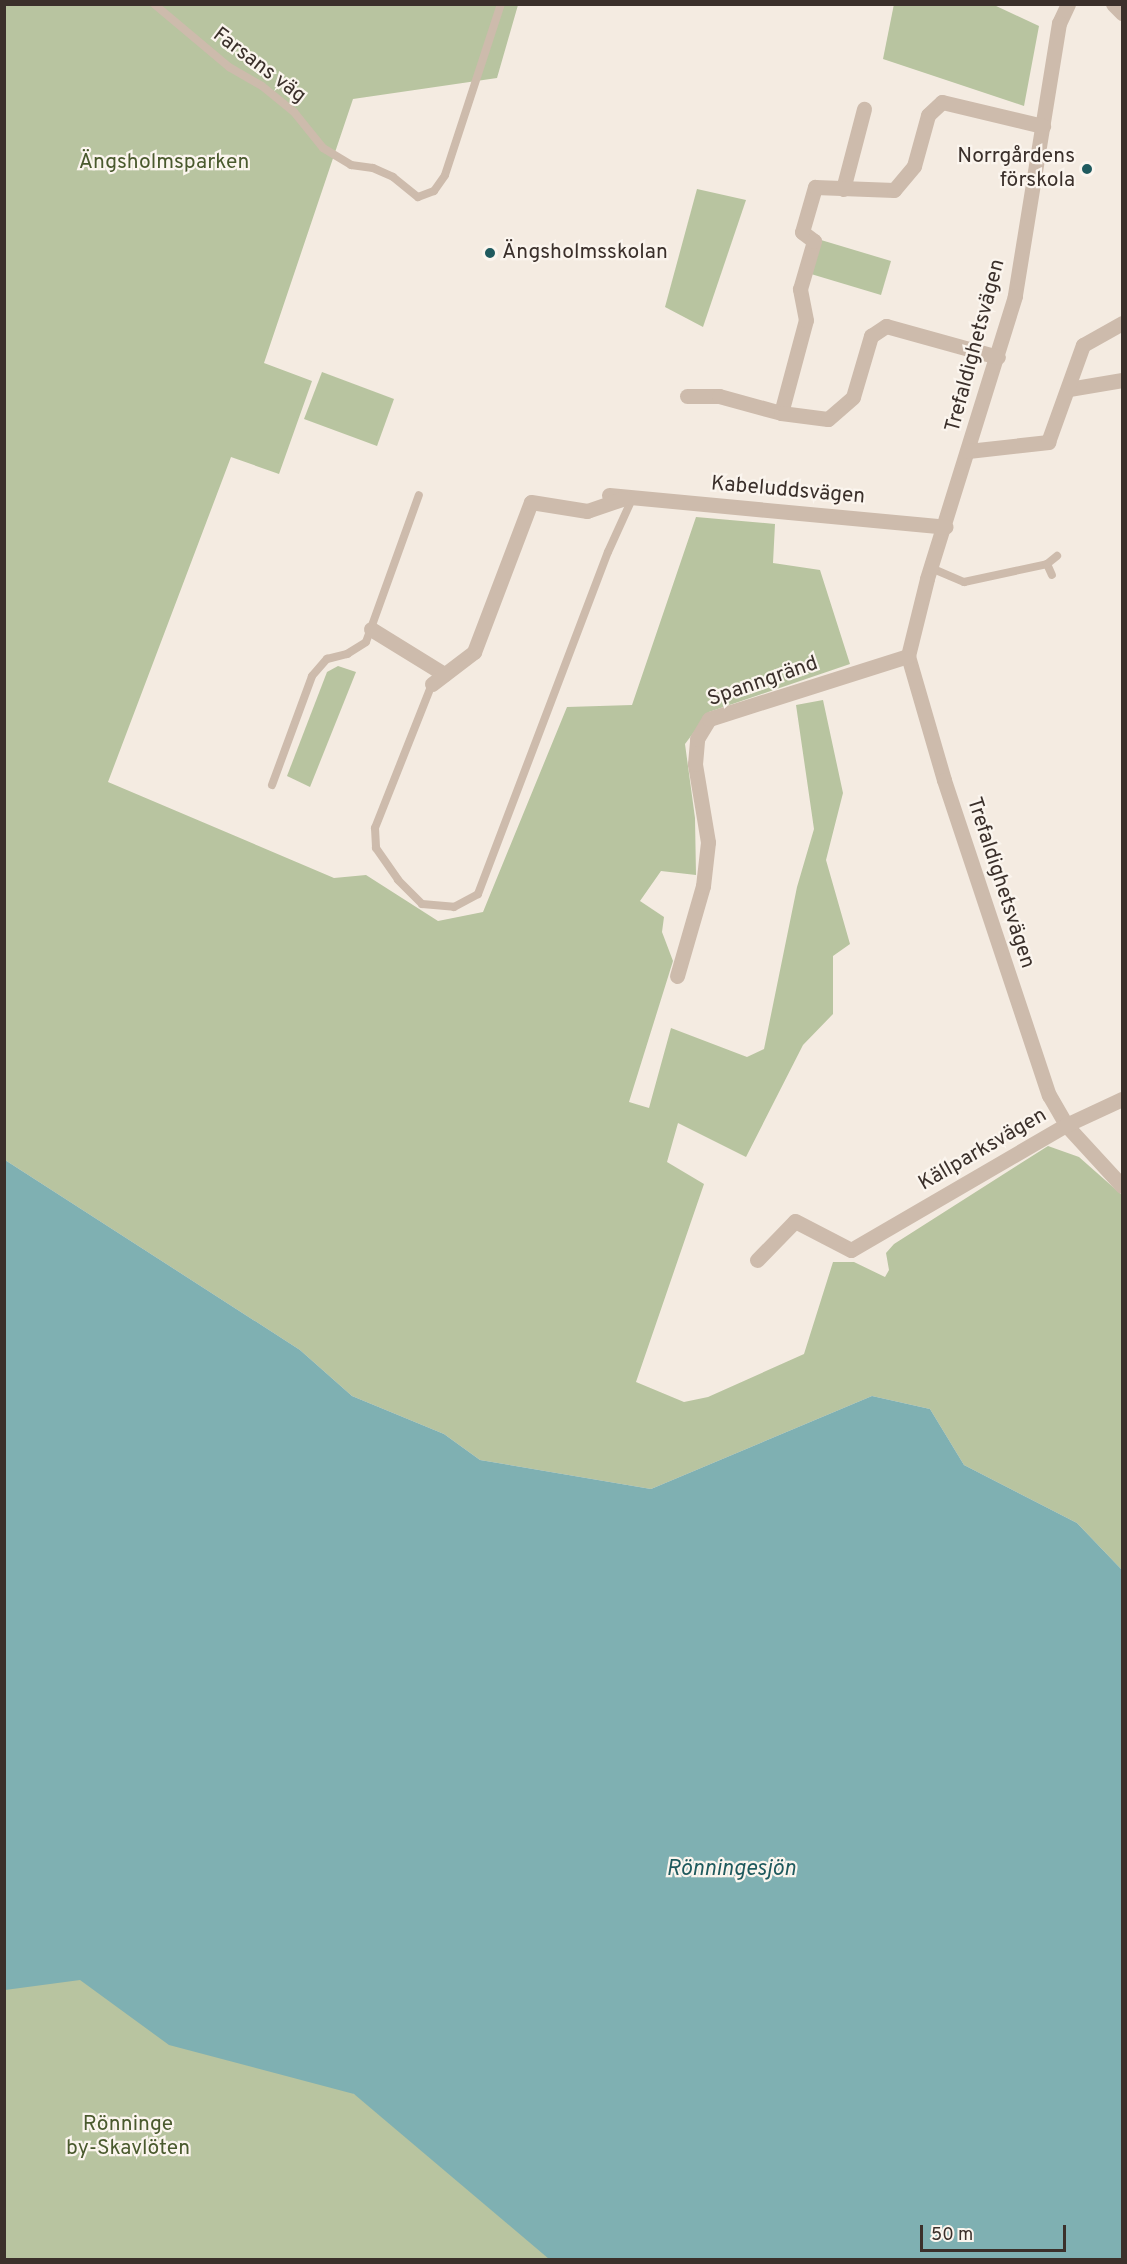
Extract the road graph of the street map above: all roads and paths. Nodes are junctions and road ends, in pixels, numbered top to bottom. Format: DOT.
graph roads {
  1 [pos="154,4"];
  2 [pos="501,4"];
  3 [pos="1068,4"];
  4 [pos="1113,4"];
  5 [pos="1122,13"];
  6 [pos="864,109"];
  7 [pos="1043,126"];
  8 [pos="843,189"];
  9 [pos="1122,323"];
  10 [pos="998,357"];
  11 [pos="1122,380"];
  12 [pos="1069,389"];
  13 [pos="687,396"];
  14 [pos="781,413"];
  15 [pos="968,451"];
  16 [pos="418,495"];
  17 [pos="609,495"];
  18 [pos="630,497"];
  19 [pos="945,527"];
  20 [pos="1057,556"];
  21 [pos="1047,564"];
  22 [pos="931,568"];
  23 [pos="1052,575"];
  24 [pos="371,628"];
  25 [pos="908,656"];
  26 [pos="444,674"];
  27 [pos="432,684"];
  28 [pos="272,785"];
  29 [pos="677,975"];
  30 [pos="1122,1099"];
  31 [pos="1066,1125"];
  32 [pos="1122,1186"];
  33 [pos="757,1260"];
  1 -- 2 [label="lane, Farsans väg"];
  3 -- 7 [label="street, Trefaldighetsvägen"];
  4 -- 5 [label="street"];
  6 -- 8 [label="street"];
  7 -- 8 [label="street"];
  7 -- 10 [label="street, Trefaldighetsvägen"];
  8 -- 14 [label="street"];
  9 -- 12 [label="street, Trefaldighetsvägen"];
  10 -- 14 [label="street"];
  10 -- 15 [label="street, Trefaldighetsvägen"];
  11 -- 12 [label="street"];
  12 -- 15 [label="street, Trefaldighetsvägen"];
  13 -- 14 [label="street"];
  15 -- 19 [label="street, Trefaldighetsvägen"];
  16 -- 24 [label="lane"];
  17 -- 18 [label="street, Kabeluddsvägen"];
  18 -- 19 [label="street, Kabeluddsvägen"];
  18 -- 26 [label="street, Kabeluddsvägen"];
  18 -- 27 [label="lane"];
  19 -- 22 [label="street, Trefaldighetsvägen"];
  20 -- 21 [label="lane"];
  21 -- 22 [label="lane"];
  21 -- 23 [label="lane"];
  22 -- 25 [label="street, Trefaldighetsvägen"];
  24 -- 26 [label="street"];
  24 -- 28 [label="lane"];
  25 -- 29 [label="street, Spanngränd"];
  25 -- 31 [label="street, Trefaldighetsvägen"];
  26 -- 27 [label="street, Kabeluddsvägen"];
  30 -- 31 [label="street, Källparksvägen"];
  31 -- 32 [label="street, Trefaldighetsvägen"];
  31 -- 33 [label="street, Källparksvägen"];
}
